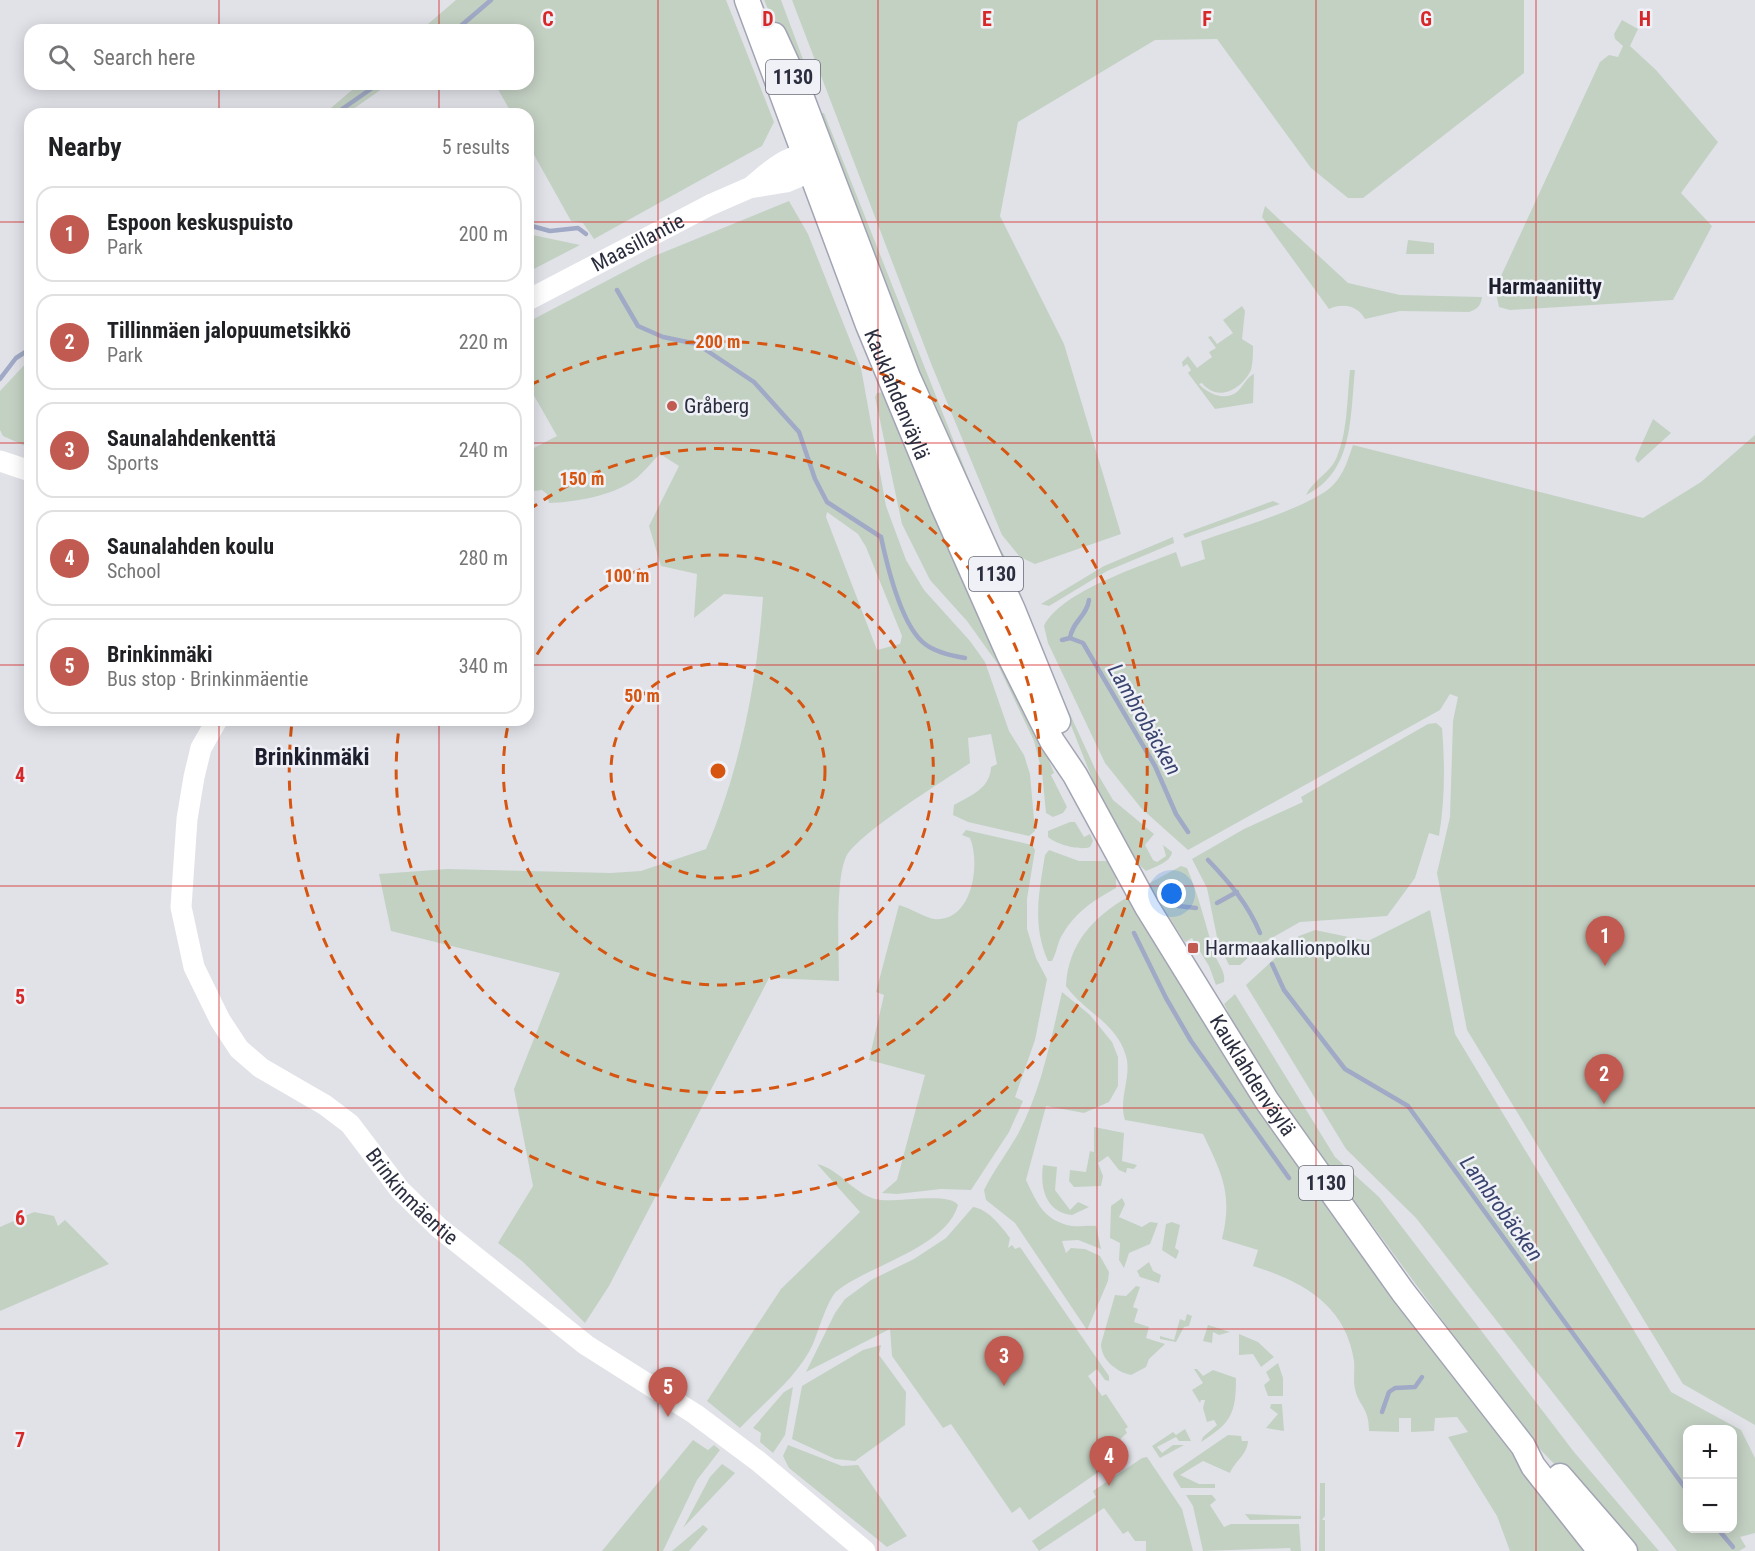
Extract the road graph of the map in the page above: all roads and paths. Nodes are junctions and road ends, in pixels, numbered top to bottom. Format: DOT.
graph roads {
  1 [pos="747,0"];
  2 [pos="758,0"];
  3 [pos="812,160"];
  4 [pos="534,297"];
  5 [pos="0,461"];
  6 [pos="24,469"];
  7 [pos="214,726"];
  8 [pos="1523,1446"];
  9 [pos="865,1551"];
  10 [pos="1600,1551"];
  11 [pos="1625,1551"];
  1 -- 3 [label="main road, Kauklahdenväylä / 1130"];
  2 -- 3 [label="main road, Kauklahdenväylä / 1130"];
  3 -- 4 [label="street, Maasillantie"];
  3 -- 8 [label="main road, Kauklahdenväylä / 1130"];
  5 -- 6 [label="street"];
  7 -- 9 [label="street, Brinkinmäentie"];
  8 -- 10 [label="main road, Kauklahdenväylä / 1130"];
  8 -- 11 [label="main road, Kauklahdenväylä / 1130"];
}
